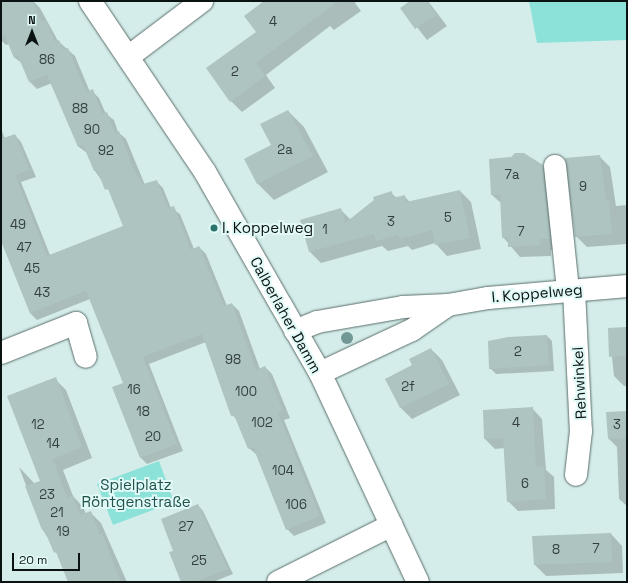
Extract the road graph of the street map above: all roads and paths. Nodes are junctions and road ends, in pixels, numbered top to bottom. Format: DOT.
graph roads {
  1 [pos="90,1"];
  2 [pos="202,1"];
  3 [pos="128,57"];
  4 [pos="555,166"];
  5 [pos="627,286"];
  6 [pos="571,290"];
  7 [pos="448,305"];
  8 [pos="295,331"];
  9 [pos="1,354"];
  10 [pos="86,357"];
  11 [pos="320,373"];
  12 [pos="576,475"];
  13 [pos="392,525"];
  14 [pos="278,582"];
  15 [pos="418,582"];
  1 -- 3 [label="street, Calberlaher Damm"];
  2 -- 3 [label="street"];
  3 -- 8 [label="street, Calberlaher Damm"];
  4 -- 6 [label="street, Rehwinkel"];
  5 -- 6 [label="street, I. Koppelweg"];
  6 -- 7 [label="street, I. Koppelweg"];
  6 -- 12 [label="street, Rehwinkel"];
  7 -- 8 [label="street, I. Koppelweg"];
  7 -- 11 [label="street, I. Koppelweg"];
  8 -- 11 [label="street, Calberlaher Damm"];
  9 -- 10 [label="street"];
  11 -- 13 [label="street, Calberlaher Damm"];
  13 -- 14 [label="street"];
  13 -- 15 [label="street, Calberlaher Damm"];
}
